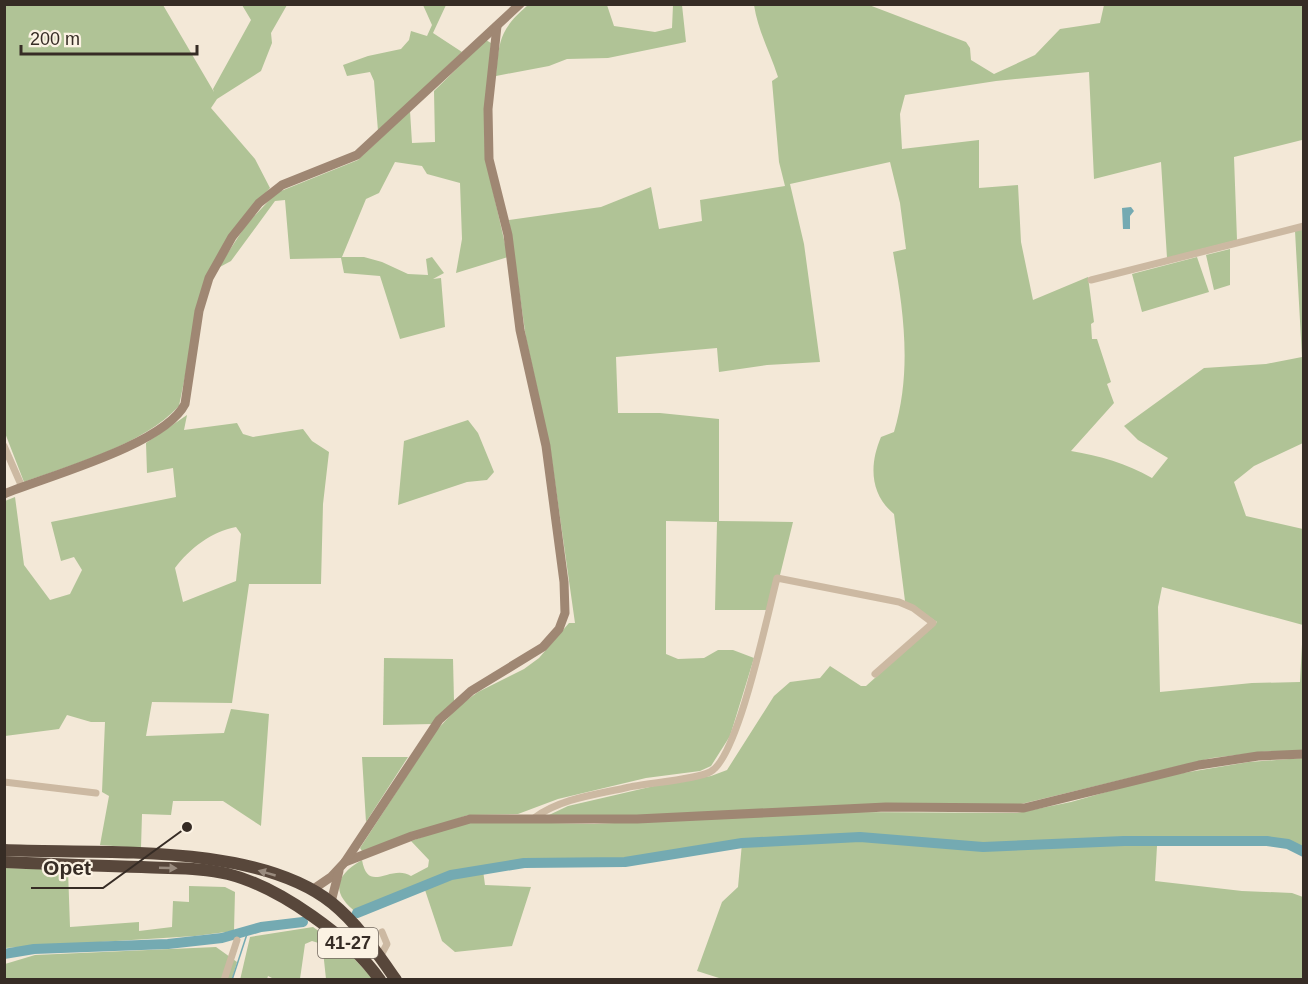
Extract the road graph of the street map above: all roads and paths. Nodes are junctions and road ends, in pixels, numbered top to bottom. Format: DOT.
graph roads {
  1 [pos="520,4"];
  2 [pos="496,26"];
  3 [pos="1304,226"];
  4 [pos="1091,280"];
  5 [pos="4,446"];
  6 [pos="22,487"];
  7 [pos="4,494"];
  8 [pos="875,674"];
  9 [pos="1304,754"];
  10 [pos="4,782"];
  11 [pos="96,793"];
  12 [pos="534,818"];
  13 [pos="4,850"];
  14 [pos="4,862"];
  15 [pos="343,865"];
  16 [pos="312,891"];
  17 [pos="331,902"];
  18 [pos="299,909"];
  19 [pos="318,922"];
  20 [pos="382,932"];
  21 [pos="237,940"];
  22 [pos="380,957"];
  23 [pos="396,979"];
  24 [pos="224,980"];
  25 [pos="380,980"];
  1 -- 2 [label="street"];
  2 -- 6 [label="street"];
  2 -- 15 [label="street"];
  3 -- 4 [label="street"];
  5 -- 6 [label="street"];
  6 -- 7 [label="street"];
  8 -- 12 [label="street"];
  9 -- 12 [label="street"];
  10 -- 11 [label="street"];
  12 -- 15 [label="street"];
  16 -- 13 [label="highway, one-way"];
  14 -- 18 [label="highway, 41-27, one-way"];
  15 -- 16 [label="street"];
  15 -- 17 [label="street"];
  16 -- 17 [label="highway"];
  16 -- 18 [label="highway"];
  17 -- 19 [label="highway"];
  17 -- 22 [label="highway"];
  18 -- 19 [label="highway, 41-27"];
  19 -- 25 [label="highway, 41-27"];
  20 -- 22 [label="street"];
  21 -- 24 [label="street"];
  22 -- 23 [label="highway"];
}
